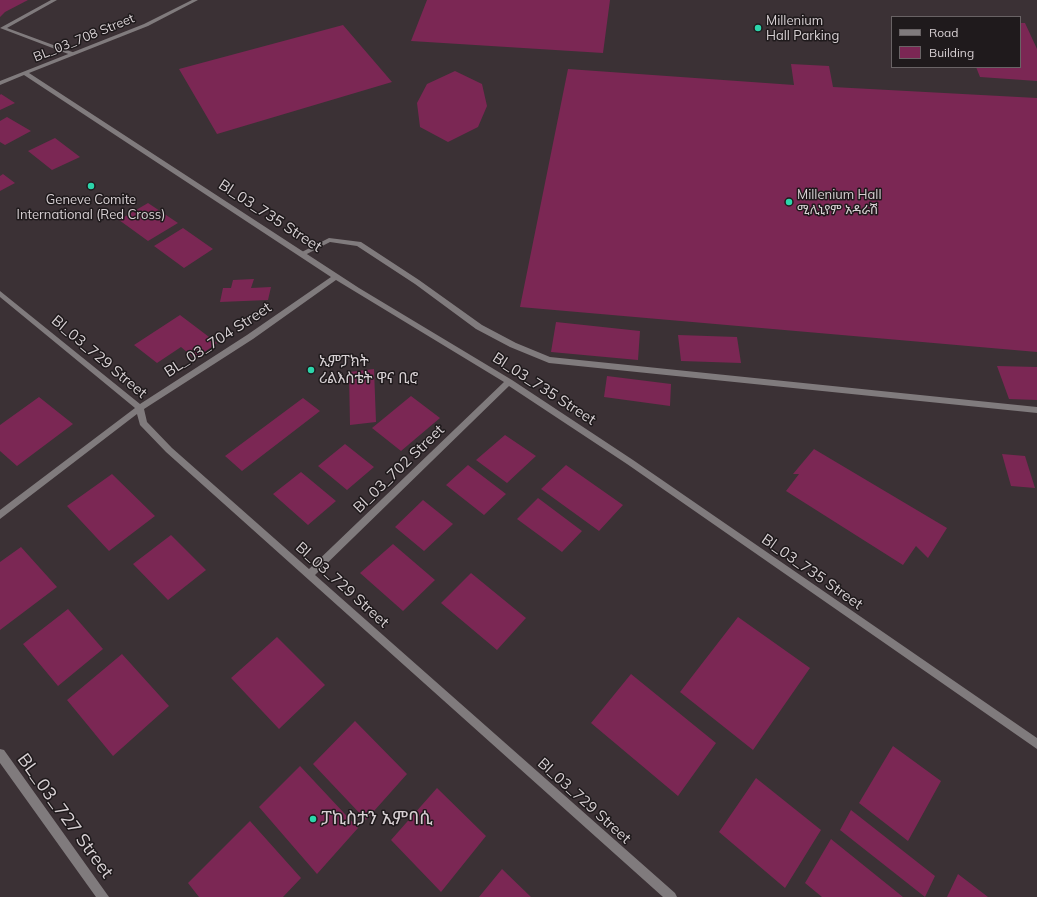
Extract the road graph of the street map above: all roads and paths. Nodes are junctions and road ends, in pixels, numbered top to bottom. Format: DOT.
graph roads {
  1 [pos="55,0"];
  2 [pos="196,0"];
  3 [pos="2,28"];
  4 [pos="73,54"];
  5 [pos="26,74"];
  6 [pos="0,83"];
  7 [pos="301,254"];
  8 [pos="336,276"];
  9 [pos="0,292"];
  10 [pos="509,382"];
  11 [pos="140,408"];
  12 [pos="1037,410"];
  13 [pos="0,515"];
  14 [pos="310,575"];
  15 [pos="1037,744"];
  16 [pos="0,754"];
  17 [pos="103,897"];
  18 [pos="672,897"];
  1 -- 3 [label="street"];
  2 -- 4 [label="street, BL_03_708 Street"];
  3 -- 4 [label="street"];
  4 -- 5 [label="street, BL_03_708 Street"];
  5 -- 6 [label="street, BL_03_708 Street"];
  5 -- 7 [label="street, Bl_03_735 Street"];
  7 -- 8 [label="street, Bl_03_735 Street"];
  7 -- 12 [label="street"];
  8 -- 10 [label="street, Bl_03_735 Street"];
  8 -- 11 [label="street, BL_03_704 Street"];
  9 -- 11 [label="street, Bl_03_729 Street"];
  10 -- 14 [label="street, Bl_03_702 Street"];
  10 -- 15 [label="street, Bl_03_735 Street"];
  11 -- 13 [label="street, BL_03_704 Street"];
  11 -- 14 [label="street, Bl_03_729 Street"];
  14 -- 18 [label="street, Bl_03_729 Street"];
  16 -- 17 [label="street, BL_03_727 Street"];
}
